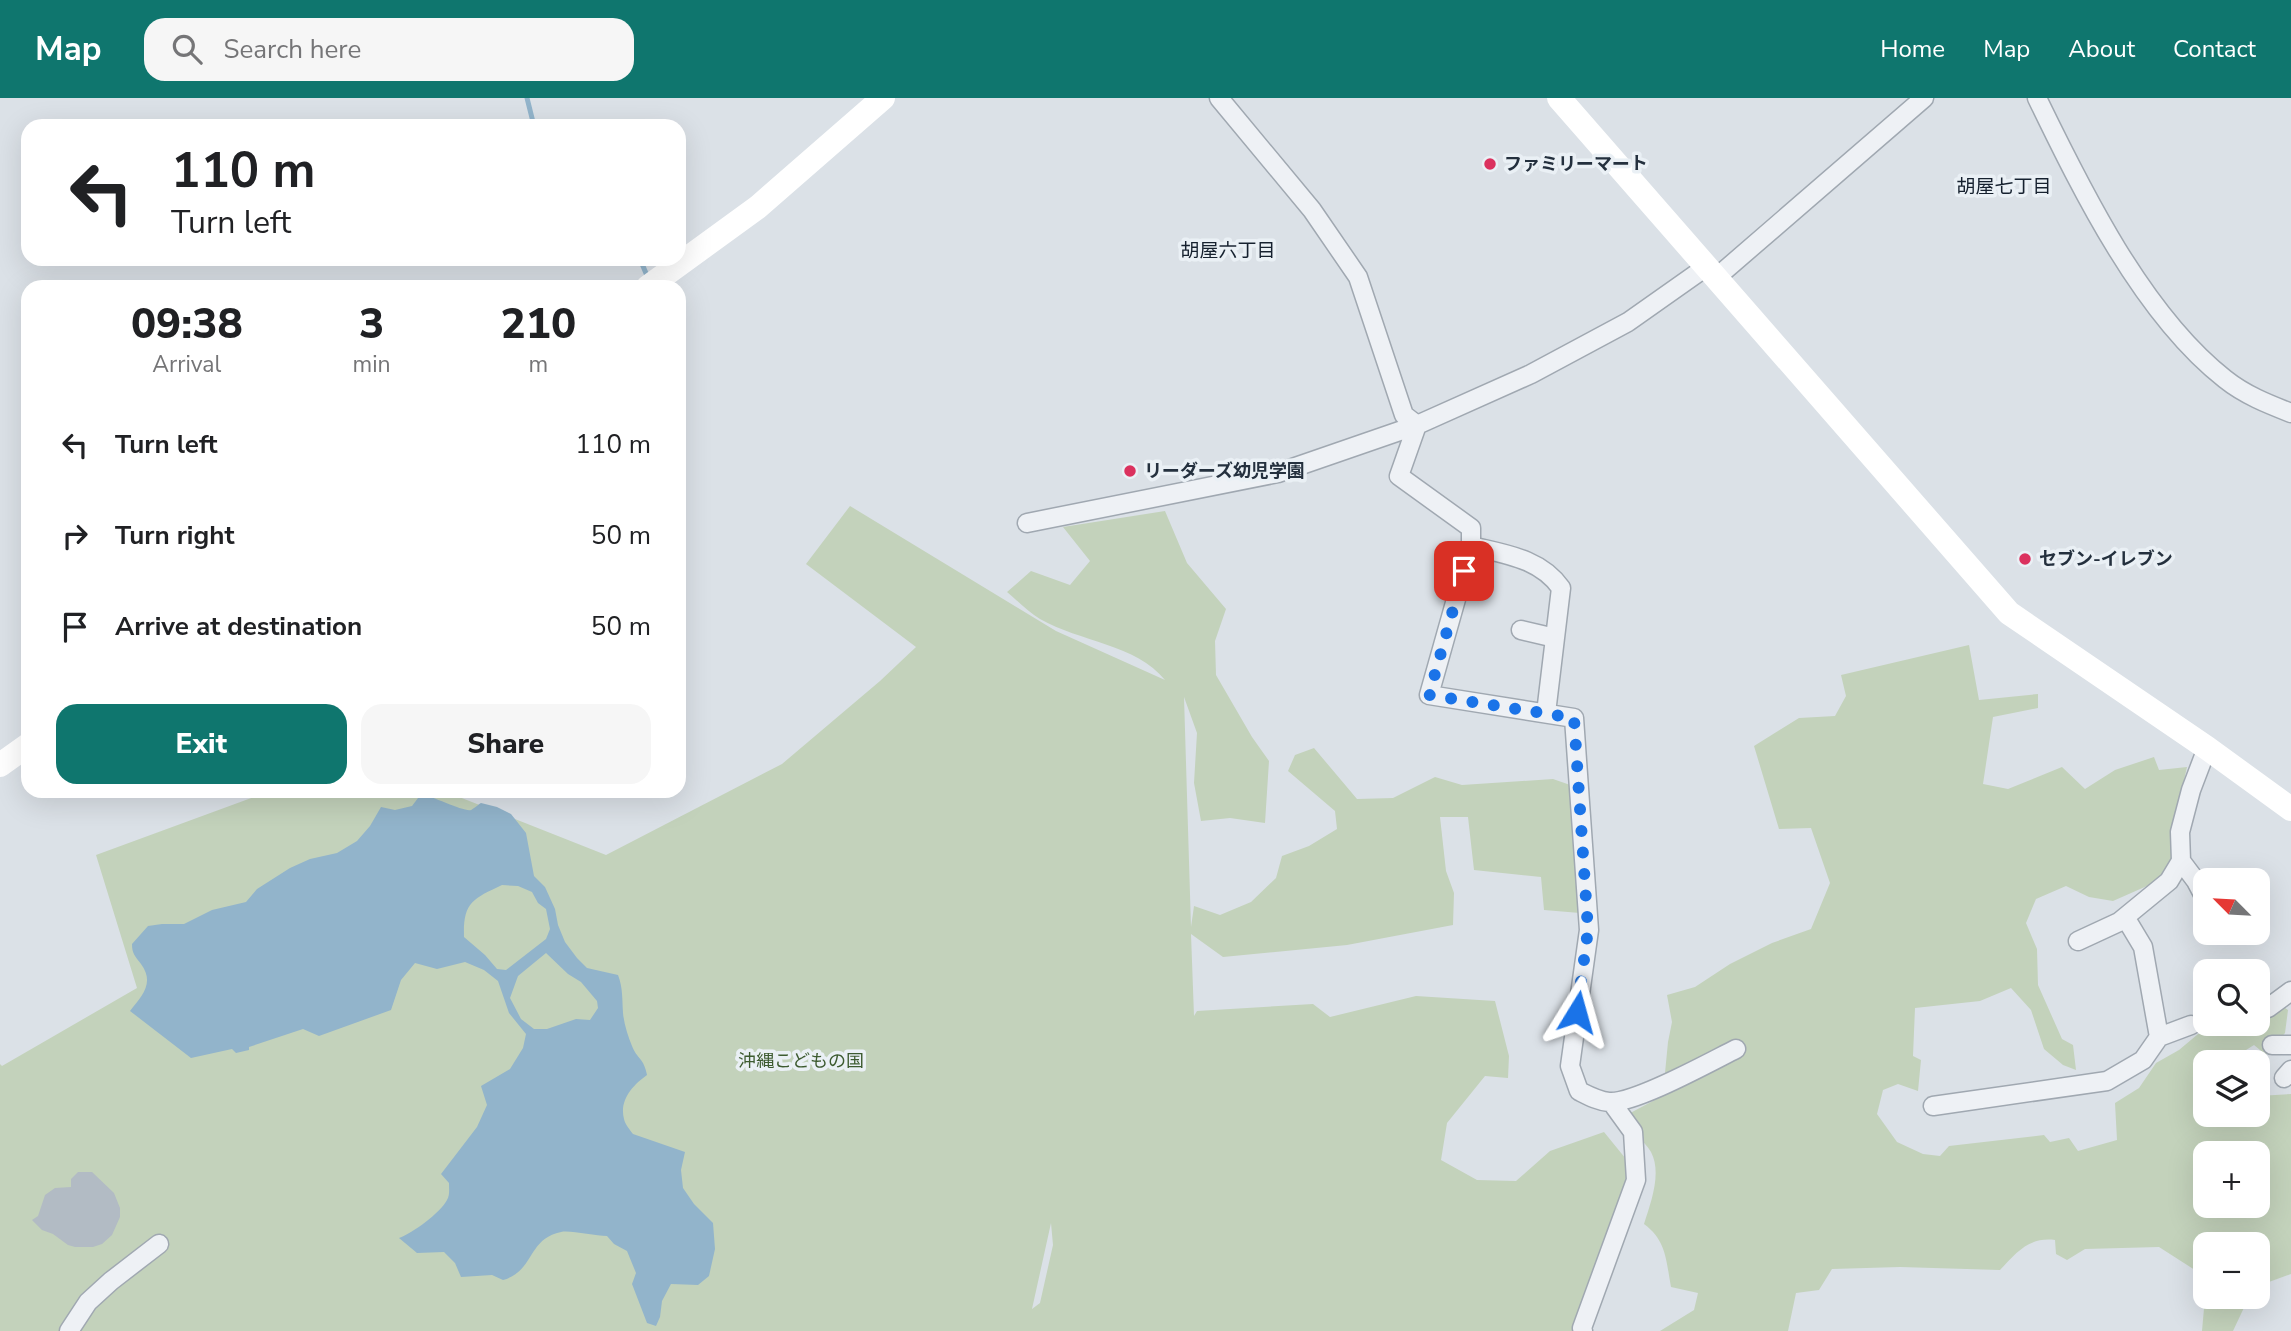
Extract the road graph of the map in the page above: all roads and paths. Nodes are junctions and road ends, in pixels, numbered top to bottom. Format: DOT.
graph roads {
  1 [pos="883,98"];
  2 [pos="1219,98"];
  3 [pos="1559,98"];
  4 [pos="1924,98"];
  5 [pos="2037,98"];
  6 [pos="686,259"];
  7 [pos="677,266"];
  8 [pos="1712,272"];
  9 [pos="658,280"];
  10 [pos="2291,413"];
  11 [pos="1416,425"];
  12 [pos="1027,523"];
  13 [pos="1471,546"];
  14 [pos="1521,630"];
  15 [pos="1555,638"];
  16 [pos="1546,713"];
  17 [pos="2207,748"];
  18 [pos="21,750"];
  19 [pos="0,765"];
  20 [pos="2291,809"];
  21 [pos="2181,861"];
  22 [pos="2193,877"];
  23 [pos="2125,917"];
  24 [pos="2078,941"];
  25 [pos="2291,991"];
  26 [pos="2270,1007"];
  27 [pos="2191,1026"];
  28 [pos="2158,1037"];
  29 [pos="2272,1045"];
  30 [pos="2291,1045"];
  31 [pos="1736,1049"];
  32 [pos="1612,1103"];
  33 [pos="1933,1106"];
  34 [pos="159,1244"];
  35 [pos="69,1331"];
  36 [pos="1583,1331"];
  1 -- 6 [label="street"];
  2 -- 11 [label="street"];
  3 -- 8 [label="street"];
  4 -- 8 [label="street"];
  5 -- 10 [label="street"];
  7 -- 9 [label="street"];
  8 -- 11 [label="street"];
  8 -- 17 [label="street"];
  11 -- 12 [label="street"];
  11 -- 13 [label="street"];
  13 -- 15 [label="street"];
  13 -- 16 [label="street"];
  14 -- 15 [label="street"];
  15 -- 16 [label="street"];
  16 -- 32 [label="street"];
  17 -- 20 [label="street"];
  17 -- 21 [label="street"];
  18 -- 19 [label="street"];
  21 -- 22 [label="street"];
  21 -- 23 [label="street"];
  23 -- 24 [label="street"];
  23 -- 28 [label="street"];
  25 -- 26 [label="street"];
  27 -- 28 [label="street"];
  28 -- 33 [label="street"];
  29 -- 30 [label="street"];
  31 -- 32 [label="street"];
  32 -- 36 [label="street"];
  34 -- 35 [label="street"];
}
